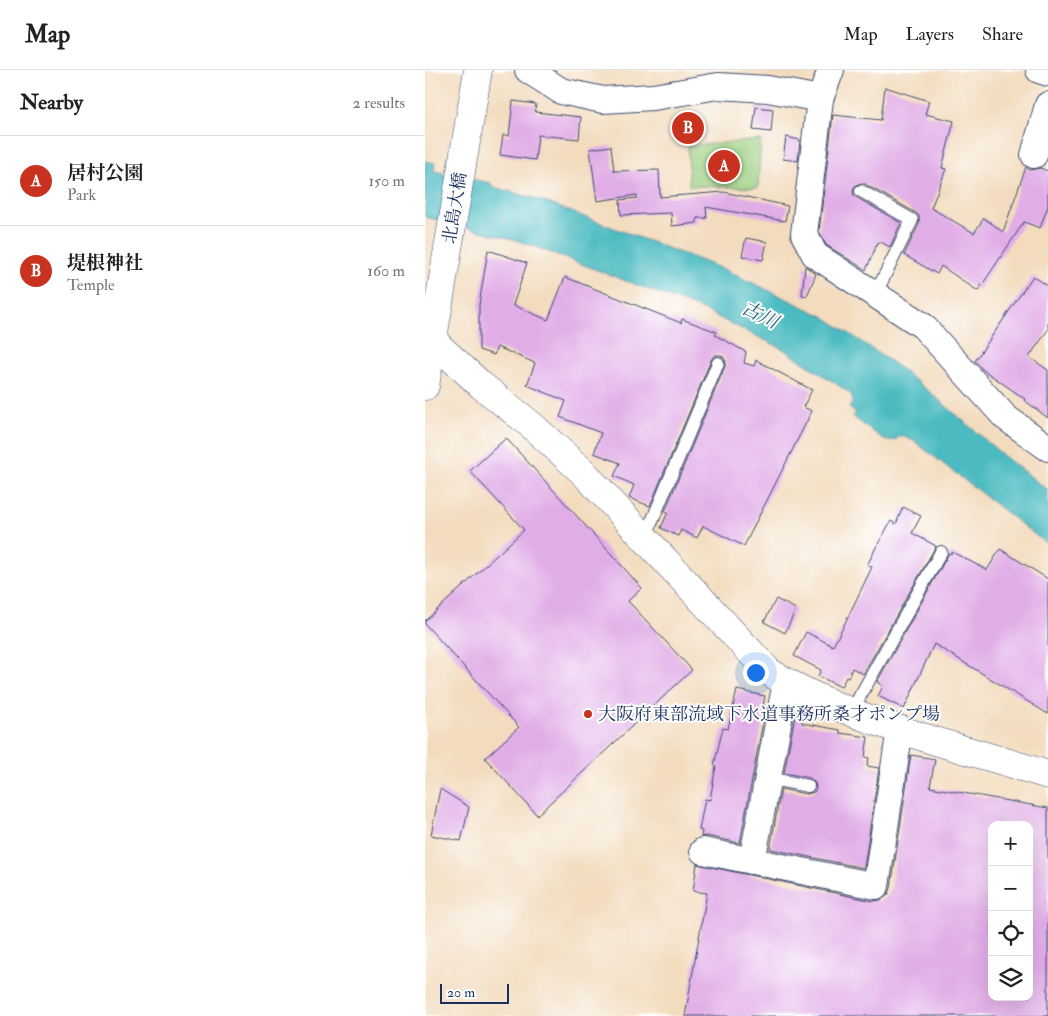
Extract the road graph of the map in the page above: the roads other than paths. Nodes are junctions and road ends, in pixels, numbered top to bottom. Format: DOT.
graph roads {
  1 [pos="478,70"];
  2 [pos="527,70"];
  3 [pos="831,70"];
  4 [pos="1039,70"];
  5 [pos="1048,73"];
  6 [pos="820,99"];
  7 [pos="1048,106"];
  8 [pos="1035,155"];
  9 [pos="861,191"];
  10 [pos="875,295"];
  11 [pos="429,339"];
  12 [pos="718,363"];
  13 [pos="425,386"];
  14 [pos="1048,448"];
  15 [pos="645,538"];
  16 [pos="941,552"];
  17 [pos="786,682"];
  18 [pos="851,712"];
  19 [pos="900,729"];
  20 [pos="1048,775"];
  21 [pos="767,778"];
  22 [pos="808,786"];
  23 [pos="703,851"];
  24 [pos="752,861"];
  1 -- 11 [label="street, 北島大橋"];
  2 -- 6 [label="street"];
  3 -- 6 [label="street"];
  4 -- 5 [label="street"];
  6 -- 10 [label="street"];
  7 -- 8 [label="street"];
  9 -- 10 [label="lane"];
  10 -- 14 [label="street"];
  11 -- 13 [label="street, 北島大橋"];
  11 -- 15 [label="street"];
  12 -- 15 [label="lane"];
  15 -- 17 [label="street"];
  16 -- 18 [label="lane"];
  17 -- 18 [label="street"];
  17 -- 21 [label="street"];
  18 -- 19 [label="street"];
  19 -- 20 [label="street"];
  19 -- 24 [label="street"];
  21 -- 22 [label="lane"];
  21 -- 24 [label="street"];
  23 -- 24 [label="street"];
}
